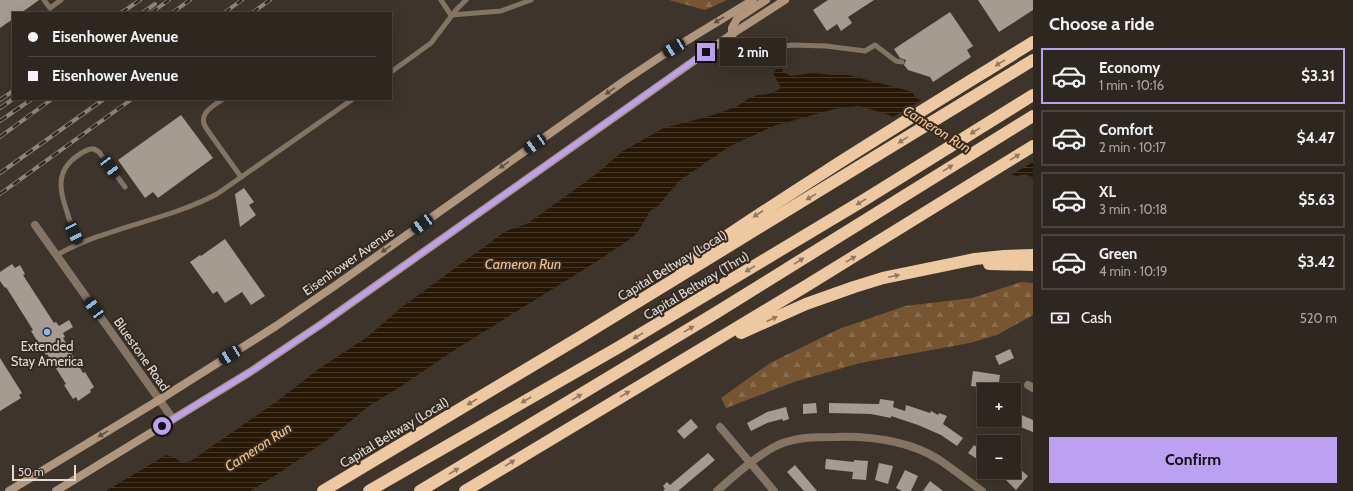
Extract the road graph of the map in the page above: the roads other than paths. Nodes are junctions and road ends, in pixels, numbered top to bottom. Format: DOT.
graph roads {
  1 [pos="44,0"];
  2 [pos="61,0"];
  3 [pos="441,0"];
  4 [pos="466,0"];
  5 [pos="531,0"];
  6 [pos="753,0"];
  7 [pos="766,0"];
  8 [pos="785,0"];
  9 [pos="452,15"];
  10 [pos="732,34"];
  11 [pos="1033,42"];
  12 [pos="1033,60"];
  13 [pos="902,62"];
  14 [pos="392,71"];
  15 [pos="1033,95"];
  16 [pos="222,100"];
  17 [pos="352,100"];
  18 [pos="1031,117"];
  19 [pos="1033,146"];
  20 [pos="241,178"];
  21 [pos="125,187"];
  22 [pos="35,225"];
  23 [pos="80,243"];
  24 [pos="57,255"];
  25 [pos="1033,255"];
  26 [pos="1033,265"];
  27 [pos="940,267"];
  28 [pos="577,340"];
  29 [pos="685,358"];
  30 [pos="159,400"];
  31 [pos="173,420"];
  32 [pos="720,427"];
  33 [pos="751,464"];
  34 [pos="8,491"];
  35 [pos="56,491"];
  36 [pos="323,491"];
  37 [pos="369,491"];
  38 [pos="420,491"];
  39 [pos="464,491"];
  40 [pos="717,491"];
  41 [pos="774,491"];
  42 [pos="982,491"];
  1 -- 2 [label="lane"];
  3 -- 9 [label="lane"];
  4 -- 9 [label="lane"];
  5 -- 9 [label="lane"];
  6 -- 30 [label="main road, Eisenhower Avenue, one-way"];
  7 -- 10 [label="main road"];
  8 -- 10 [label="main road"];
  9 -- 14 [label="lane"];
  10 -- 13 [label="lane"];
  10 -- 31 [label="main road"];
  11 -- 28 [label="highway, one-way"];
  12 -- 28 [label="highway, Capital Beltway (Local), one-way"];
  15 -- 37 [label="highway, Capital Beltway (Thru), one-way"];
  16 -- 20 [label="lane"];
  17 -- 20 [label="lane"];
  38 -- 18 [label="highway, one-way"];
  29 -- 19 [label="highway, one-way"];
  20 -- 23 [label="lane"];
  21 -- 23 [label="lane"];
  22 -- 24 [label="street, Bluestone Road"];
  23 -- 24 [label="lane"];
  24 -- 30 [label="street, Bluestone Road"];
  25 -- 27 [label="highway"];
  26 -- 27 [label="highway"];
  29 -- 27 [label="highway, one-way"];
  28 -- 36 [label="highway, Capital Beltway (Local), one-way"];
  39 -- 29 [label="highway, one-way"];
  30 -- 31 [label="street, Bluestone Road"];
  30 -- 34 [label="main road, Eisenhower Avenue, one-way"];
  31 -- 35 [label="main road"];
  32 -- 33 [label="street"];
  33 -- 40 [label="street"];
  33 -- 41 [label="street"];
  33 -- 42 [label="street"];
}
